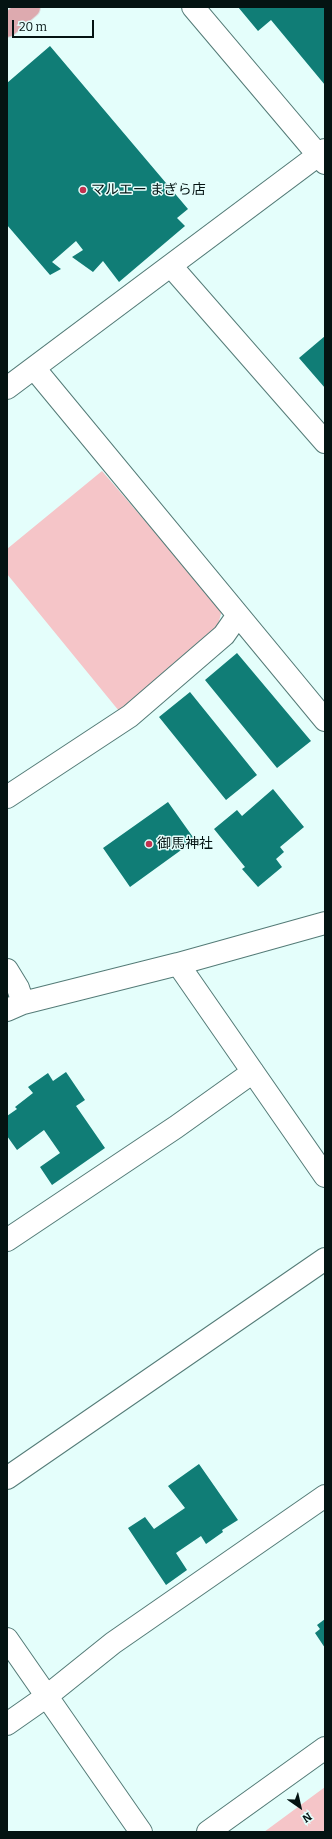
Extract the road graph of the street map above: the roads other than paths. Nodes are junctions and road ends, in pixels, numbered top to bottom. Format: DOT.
graph roads {
  1 [pos="29,7"];
  2 [pos="193,7"];
  3 [pos="7,26"];
  4 [pos="323,156"];
  5 [pos="171,266"];
  6 [pos="34,368"];
  7 [pos="7,388"];
  8 [pos="325,442"];
  9 [pos="238,615"];
  10 [pos="325,720"];
  11 [pos="7,797"];
  12 [pos="325,924"];
  13 [pos="178,964"];
  14 [pos="7,970"];
  15 [pos="15,1007"];
  16 [pos="253,1072"];
  17 [pos="325,1176"];
  18 [pos="7,1240"];
  19 [pos="325,1259"];
  20 [pos="7,1478"];
  21 [pos="325,1496"];
  22 [pos="7,1640"];
  23 [pos="47,1696"];
  24 [pos="7,1724"];
  25 [pos="325,1748"];
  26 [pos="141,1832"];
  27 [pos="208,1832"];
  1 -- 3 [label="main road"];
  2 -- 4 [label="street"];
  4 -- 5 [label="street"];
  5 -- 6 [label="street"];
  5 -- 8 [label="street"];
  6 -- 7 [label="street"];
  6 -- 9 [label="street"];
  9 -- 10 [label="street"];
  9 -- 11 [label="street"];
  12 -- 13 [label="street"];
  13 -- 15 [label="street"];
  13 -- 16 [label="street"];
  14 -- 15 [label="street"];
  16 -- 17 [label="street"];
  16 -- 18 [label="street"];
  19 -- 20 [label="street"];
  21 -- 23 [label="street"];
  22 -- 23 [label="street"];
  23 -- 24 [label="street"];
  23 -- 26 [label="street"];
  25 -- 27 [label="street"];
}
